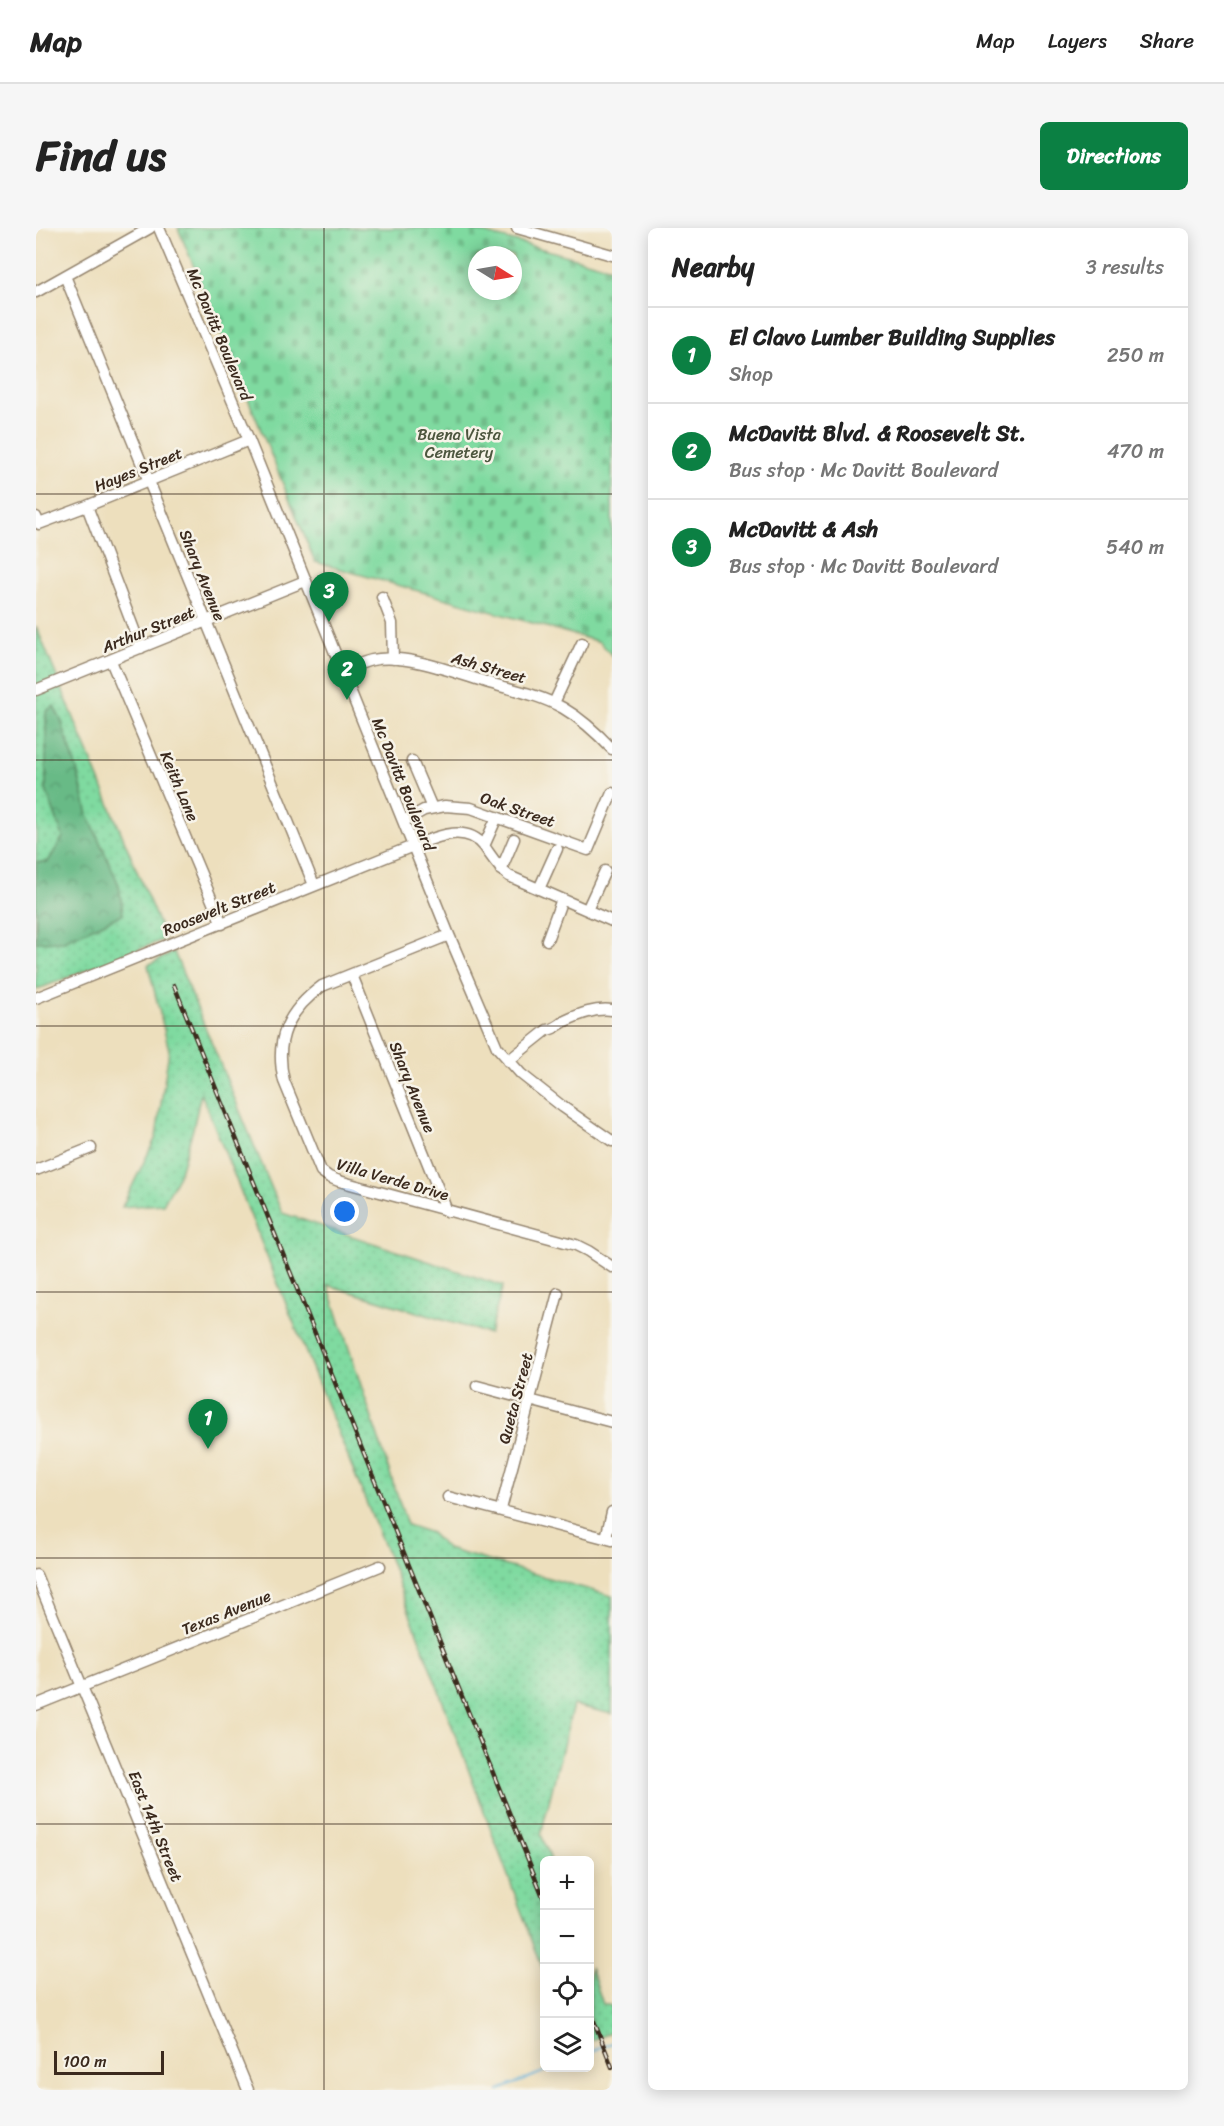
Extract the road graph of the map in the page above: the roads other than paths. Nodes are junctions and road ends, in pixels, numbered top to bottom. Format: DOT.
graph roads {
  1 [pos="150,228"];
  2 [pos="159,228"];
  3 [pos="517,228"];
  4 [pos="612,255"];
  5 [pos="65,276"];
  6 [pos="36,292"];
  7 [pos="249,440"];
  8 [pos="150,480"];
  9 [pos="87,506"];
  10 [pos="37,520"];
  11 [pos="305,581"];
  12 [pos="382,597"];
  13 [pos="206,622"];
  14 [pos="582,643"];
  15 [pos="141,648"];
  16 [pos="393,659"];
  17 [pos="111,661"];
  18 [pos="342,671"];
  19 [pos="36,690"];
  20 [pos="554,703"];
  21 [pos="612,749"];
  22 [pos="412,761"];
  23 [pos="612,793"];
  24 [pos="432,808"];
  25 [pos="496,817"];
  26 [pos="404,821"];
  27 [pos="514,839"];
  28 [pos="413,846"];
  29 [pos="484,846"];
  30 [pos="557,849"];
  31 [pos="501,870"];
  32 [pos="605,871"];
  33 [pos="314,885"];
  34 [pos="539,889"];
  35 [pos="562,899"];
  36 [pos="587,910"];
  37 [pos="612,921"];
  38 [pos="222,924"];
  39 [pos="449,935"];
  40 [pos="547,940"];
  41 [pos="352,975"];
  42 [pos="36,998"];
  43 [pos="612,1010"];
  44 [pos="508,1060"];
  45 [pos="612,1141"];
  46 [pos="91,1148"];
  47 [pos="36,1170"];
  48 [pos="447,1211"];
  49 [pos="612,1268"];
  50 [pos="558,1293"];
  51 [pos="477,1386"];
  52 [pos="530,1400"];
  53 [pos="612,1422"];
  54 [pos="448,1497"];
  55 [pos="501,1509"];
  56 [pos="612,1512"];
  57 [pos="609,1539"];
  58 [pos="380,1566"];
  59 [pos="37,1578"];
  60 [pos="83,1686"];
  61 [pos="36,1705"];
  62 [pos="248,2090"];
  1 -- 5 [label="street"];
  2 -- 7 [label="street, Mc Davitt Boulevard"];
  3 -- 4 [label="street"];
  5 -- 6 [label="street"];
  5 -- 8 [label="street, Shary Avenue"];
  7 -- 8 [label="street, Hayes Street"];
  7 -- 11 [label="street, Mc Davitt Boulevard"];
  8 -- 9 [label="street, Hayes Street"];
  8 -- 13 [label="street, Shary Avenue"];
  9 -- 10 [label="street, Hayes Street"];
  9 -- 15 [label="street"];
  11 -- 13 [label="street, Arthur Street"];
  11 -- 18 [label="street, Mc Davitt Boulevard"];
  12 -- 16 [label="street"];
  13 -- 15 [label="street, Arthur Street"];
  13 -- 33 [label="street, Shary Avenue"];
  14 -- 20 [label="street"];
  15 -- 17 [label="street, Arthur Street"];
  16 -- 18 [label="street, Ash Street"];
  16 -- 20 [label="street, Ash Street"];
  17 -- 19 [label="street, Arthur Street"];
  17 -- 38 [label="street, Keith Lane"];
  18 -- 26 [label="street, Mc Davitt Boulevard"];
  20 -- 21 [label="street, Ash Street"];
  22 -- 24 [label="street"];
  23 -- 25 [label="street, Oak Street"];
  24 -- 25 [label="street, Oak Street"];
  24 -- 26 [label="street, Oak Street"];
  25 -- 29 [label="street"];
  26 -- 28 [label="street, Mc Davitt Boulevard"];
  27 -- 31 [label="street"];
  28 -- 29 [label="street, Roosevelt Street"];
  28 -- 33 [label="street, Roosevelt Street"];
  28 -- 39 [label="street, Mc Davitt Boulevard"];
  29 -- 31 [label="street"];
  30 -- 34 [label="street"];
  31 -- 34 [label="street"];
  32 -- 36 [label="street"];
  33 -- 38 [label="street, Roosevelt Street"];
  34 -- 35 [label="street"];
  35 -- 36 [label="street"];
  35 -- 40 [label="street"];
  36 -- 37 [label="street"];
  38 -- 42 [label="street, Roosevelt Street"];
  39 -- 41 [label="street, Villa Verde Drive"];
  39 -- 44 [label="street, Mc Davitt Boulevard"];
  41 -- 48 [label="street, Shary Avenue"];
  41 -- 48 [label="street, Villa Verde Drive"];
  43 -- 44 [label="street"];
  44 -- 45 [label="street, Mc Davitt Boulevard"];
  46 -- 47 [label="street"];
  48 -- 49 [label="street, Villa Verde Drive"];
  50 -- 52 [label="street, Queta Street"];
  51 -- 52 [label="street"];
  52 -- 53 [label="street"];
  52 -- 55 [label="street, Queta Street"];
  54 -- 55 [label="street"];
  55 -- 57 [label="street"];
  56 -- 57 [label="street"];
  58 -- 60 [label="street, Texas Avenue"];
  59 -- 60 [label="street, East 14th Street"];
  60 -- 61 [label="street, Texas Avenue"];
  60 -- 62 [label="street, East 14th Street"];
}
